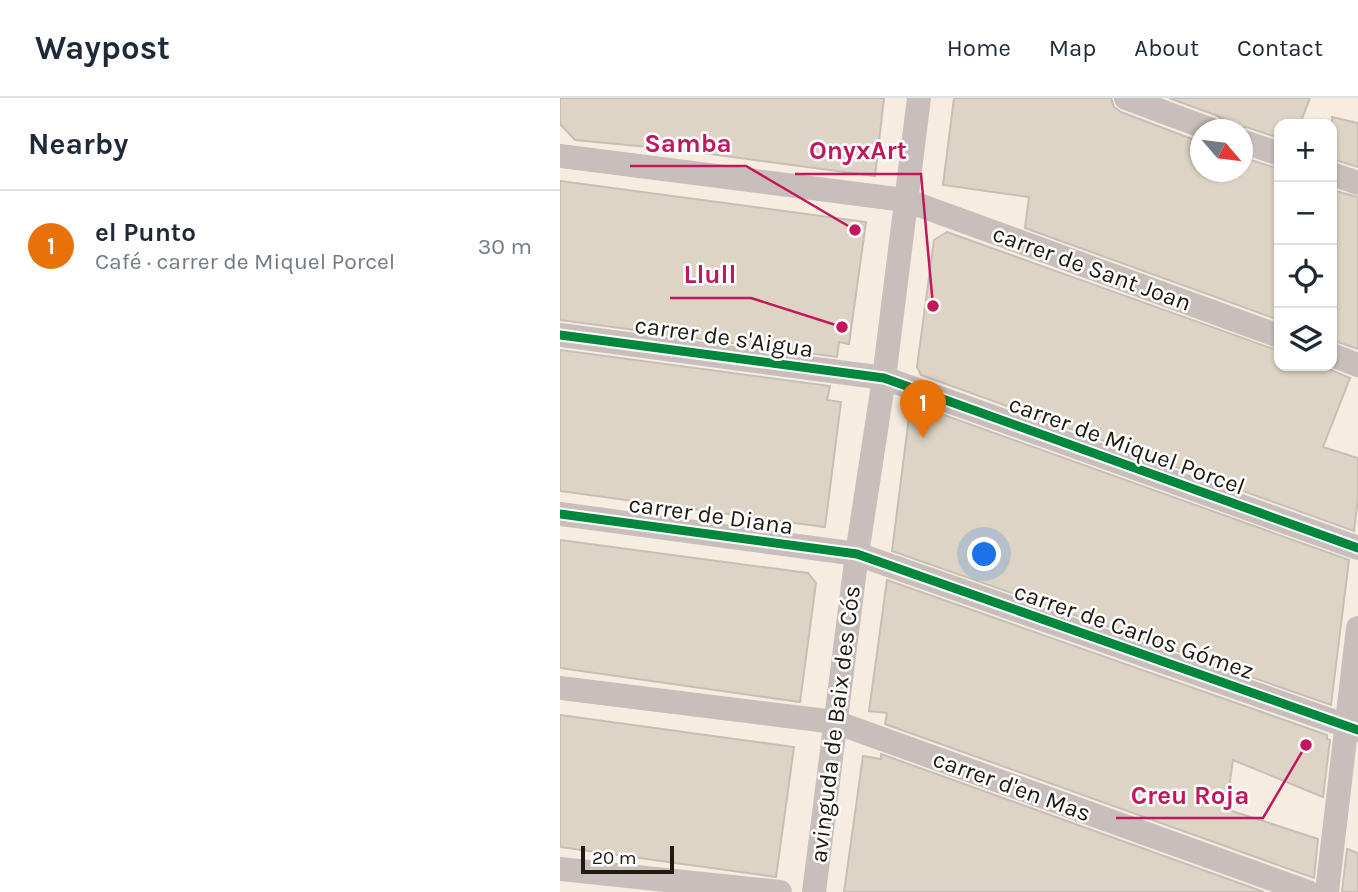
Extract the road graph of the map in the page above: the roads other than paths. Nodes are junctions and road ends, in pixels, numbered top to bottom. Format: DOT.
graph roads {
  1 [pos="919,98"];
  2 [pos="1126,98"];
  3 [pos="1190,122"];
  4 [pos="1253,145"];
  5 [pos="1274,152"];
  6 [pos="560,156"];
  7 [pos="1337,176"];
  8 [pos="1358,183"];
  9 [pos="905,200"];
  10 [pos="1274,334"];
  11 [pos="560,335"];
  12 [pos="1337,357"];
  13 [pos="1358,365"];
  14 [pos="884,378"];
  15 [pos="560,514"];
  16 [pos="1358,548"];
  17 [pos="857,554"];
  18 [pos="1358,628"];
  19 [pos="560,688"];
  20 [pos="835,722"];
  21 [pos="1352,728"];
  22 [pos="560,869"];
  23 [pos="780,892"];
  24 [pos="814,892"];
  25 [pos="1308,892"];
  26 [pos="1327,892"];
  1 -- 9 [label="street, avinguda de Baix des Cós"];
  2 -- 3 [label="street"];
  4 -- 5 [label="street"];
  6 -- 9 [label="street, carrer de Sant Joan"];
  7 -- 8 [label="street"];
  9 -- 10 [label="street, carrer de Sant Joan"];
  9 -- 14 [label="street, avinguda de Baix des Cós"];
  11 -- 14 [label="street, carrer de s'Aigua"];
  12 -- 13 [label="street"];
  14 -- 16 [label="street, carrer de Miquel Porcel"];
  14 -- 17 [label="street, avinguda de Baix des Cós"];
  15 -- 17 [label="street, carrer de Diana"];
  17 -- 20 [label="street, avinguda de Baix des Cós"];
  17 -- 21 [label="street, carrer de Carlos Gómez"];
  18 -- 21 [label="street"];
  19 -- 20 [label="street, carrer d'en Mas"];
  20 -- 24 [label="street, avinguda de Baix des Cós"];
  20 -- 25 [label="street, carrer d'en Mas"];
  21 -- 26 [label="street"];
  22 -- 23 [label="street"];
}
